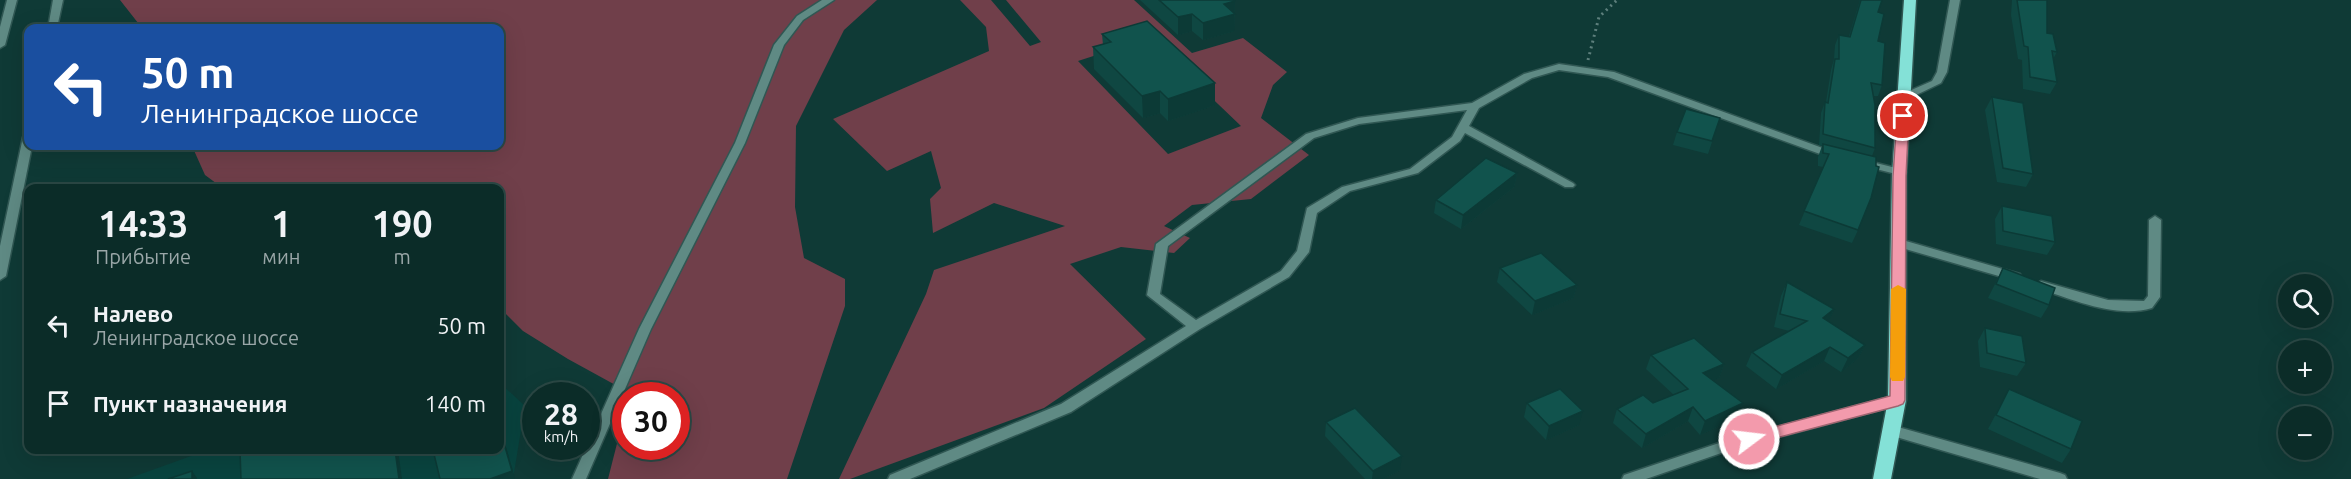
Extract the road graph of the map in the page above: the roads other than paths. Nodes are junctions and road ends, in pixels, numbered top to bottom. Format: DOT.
graph roads {
  1 [pos="12,0"];
  2 [pos="58,0"];
  3 [pos="829,0"];
  4 [pos="1910,0"];
  5 [pos="1954,0"];
  6 [pos="53,24"];
  7 [pos="0,45"];
  8 [pos="1904,97"];
  9 [pos="1475,106"];
  10 [pos="1463,127"];
  11 [pos="25,150"];
  12 [pos="1900,172"];
  13 [pos="1569,185"];
  14 [pos="2155,220"];
  15 [pos="4,227"];
  16 [pos="1899,243"];
  17 [pos="0,276"];
  18 [pos="1195,326"];
  19 [pos="1898,400"];
  20 [pos="1891,430"];
  21 [pos="579,479"];
  22 [pos="895,479"];
  23 [pos="1629,479"];
  24 [pos="1882,479"];
  25 [pos="2060,479"];
  1 -- 7 [label="street"];
  2 -- 6 [label="street"];
  3 -- 21 [label="street"];
  4 -- 8 [label="main road"];
  5 -- 8 [label="street"];
  8 -- 12 [label="main road"];
  9 -- 10 [label="street"];
  9 -- 12 [label="street"];
  9 -- 18 [label="street"];
  10 -- 13 [label="street"];
  10 -- 18 [label="street"];
  11 -- 15 [label="street"];
  12 -- 16 [label="main road"];
  14 -- 16 [label="street"];
  15 -- 17 [label="street"];
  16 -- 19 [label="main road"];
  18 -- 22 [label="street"];
  19 -- 20 [label="main road"];
  19 -- 23 [label="street"];
  20 -- 24 [label="main road"];
  20 -- 25 [label="street"];
}
